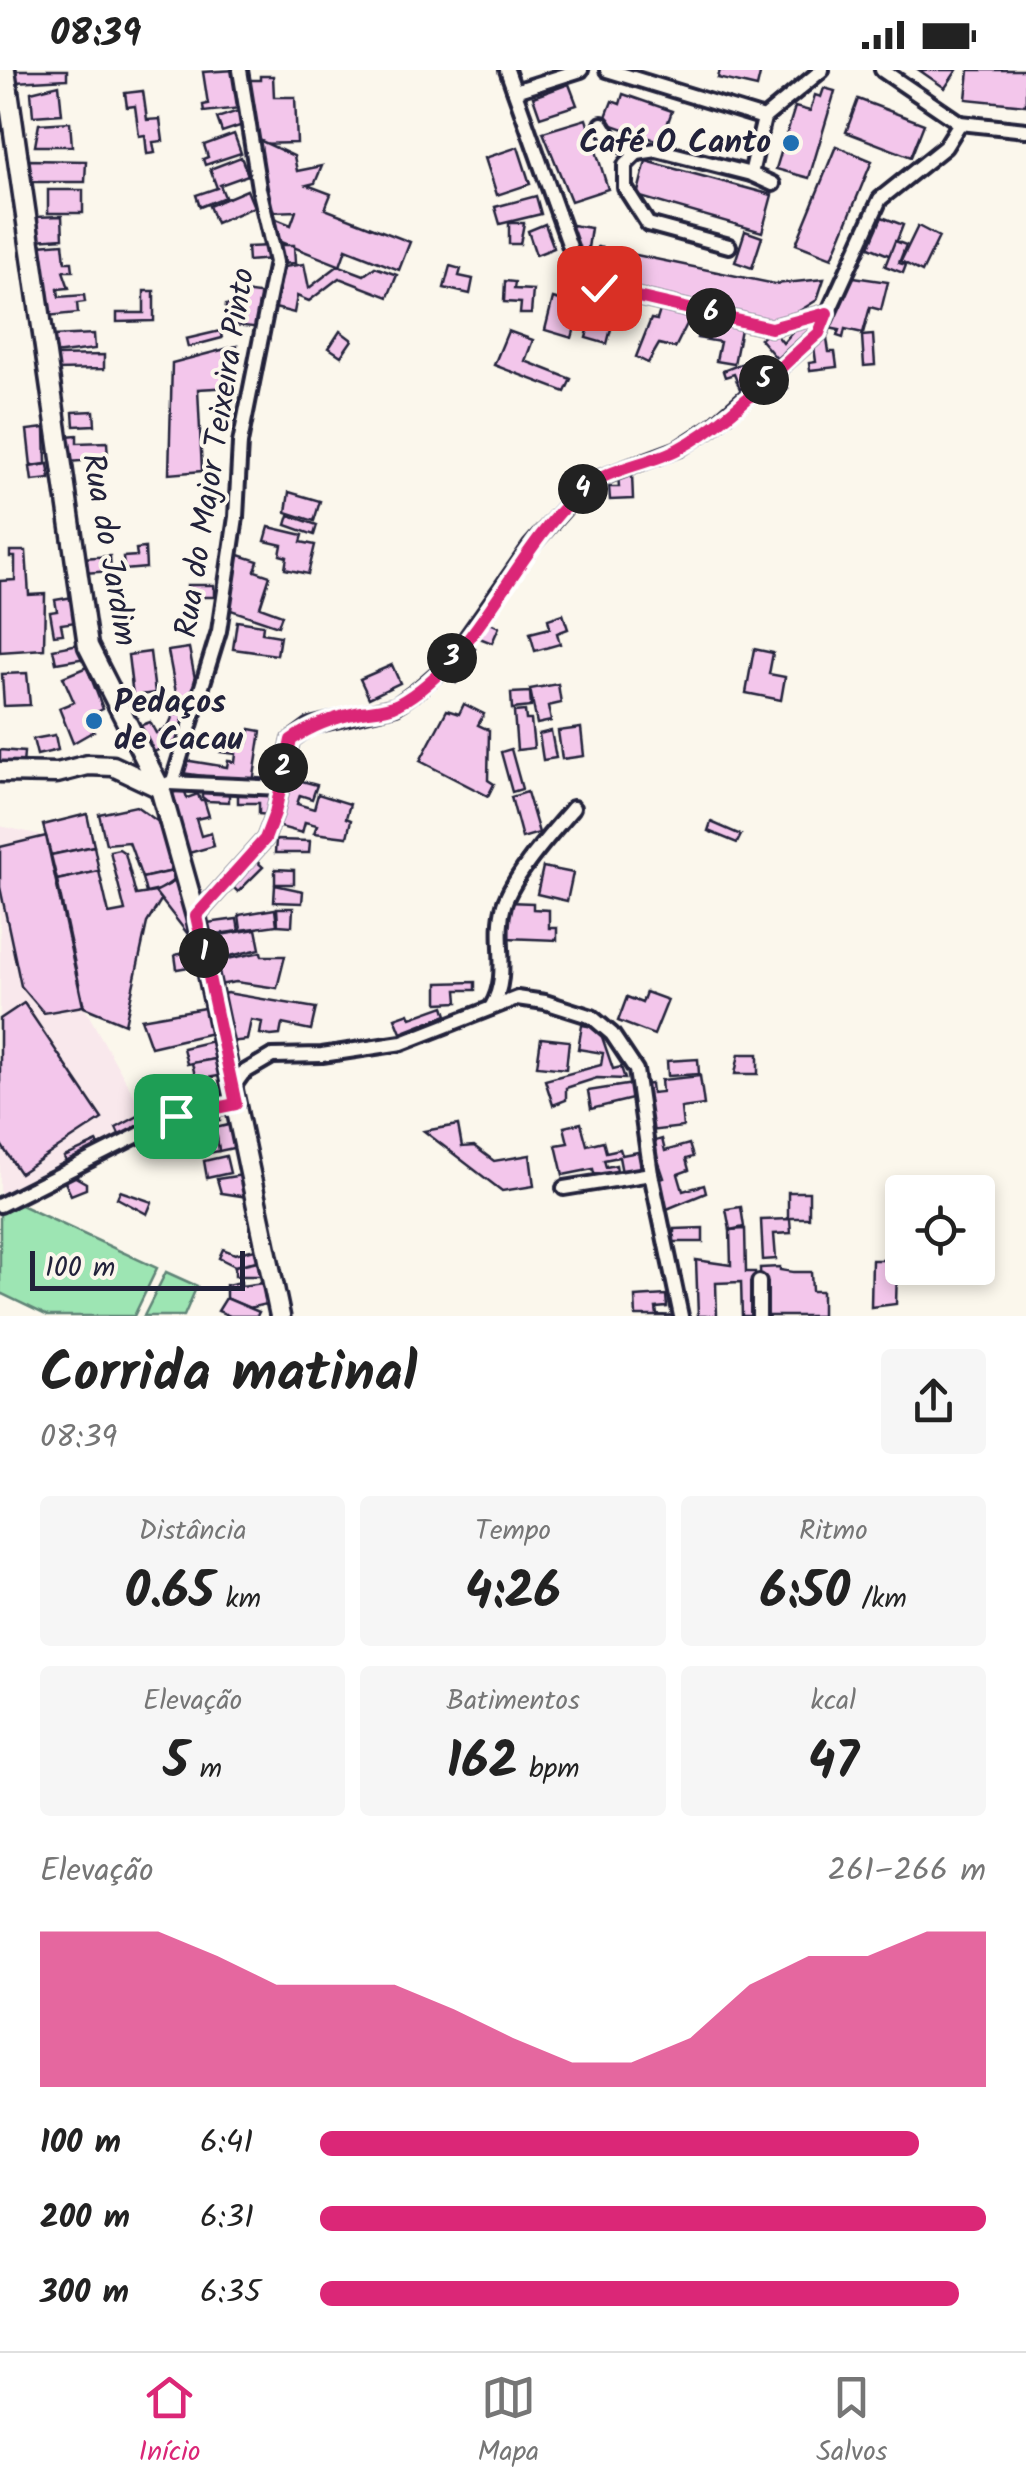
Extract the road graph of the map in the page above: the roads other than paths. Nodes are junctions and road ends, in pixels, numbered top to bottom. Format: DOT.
graph roads {
  1 [pos="5,70"];
  2 [pos="240,70"];
  3 [pos="507,70"];
  4 [pos="581,70"];
  5 [pos="606,70"];
  6 [pos="822,70"];
  7 [pos="882,70"];
  8 [pos="515,91"];
  9 [pos="764,118"];
  10 [pos="960,123"];
  11 [pos="602,124"];
  12 [pos="1026,130"];
  13 [pos="637,152"];
  14 [pos="751,174"];
  15 [pos="773,184"];
  16 [pos="729,246"];
  17 [pos="827,313"];
  18 [pos="0,772"];
  19 [pos="167,785"];
  20 [pos="281,788"];
  21 [pos="573,808"];
  22 [pos="196,916"];
  23 [pos="492,1006"];
  24 [pos="234,1096"];
  25 [pos="651,1174"];
  26 [pos="564,1188"];
  27 [pos="0,1205"];
  28 [pos="759,1282"];
  29 [pos="280,1316"];
  30 [pos="681,1316"];
  31 [pos="759,1316"];
  1 -- 19 [label="main road, Rua do Jardim"];
  2 -- 19 [label="street, Rua do Major Teixeira Pinto"];
  3 -- 8 [label="street"];
  4 -- 8 [label="street"];
  5 -- 9 [label="street"];
  6 -- 9 [label="street"];
  7 -- 10 [label="street"];
  8 -- 17 [label="street"];
  9 -- 14 [label="street"];
  10 -- 12 [label="street"];
  10 -- 17 [label="street"];
  11 -- 13 [label="street"];
  13 -- 14 [label="street"];
  13 -- 16 [label="street"];
  14 -- 15 [label="street"];
  17 -- 20 [label="street"];
  18 -- 19 [label="main road"];
  19 -- 20 [label="street"];
  19 -- 22 [label="main road, Rua do Jardim"];
  20 -- 22 [label="street"];
  21 -- 23 [label="street"];
  22 -- 24 [label="main road, Rua do Jardim"];
  23 -- 24 [label="street"];
  23 -- 25 [label="street"];
  24 -- 27 [label="street"];
  24 -- 29 [label="main road, Rua do Jardim"];
  25 -- 26 [label="street"];
  25 -- 30 [label="street"];
  28 -- 31 [label="street"];
}
